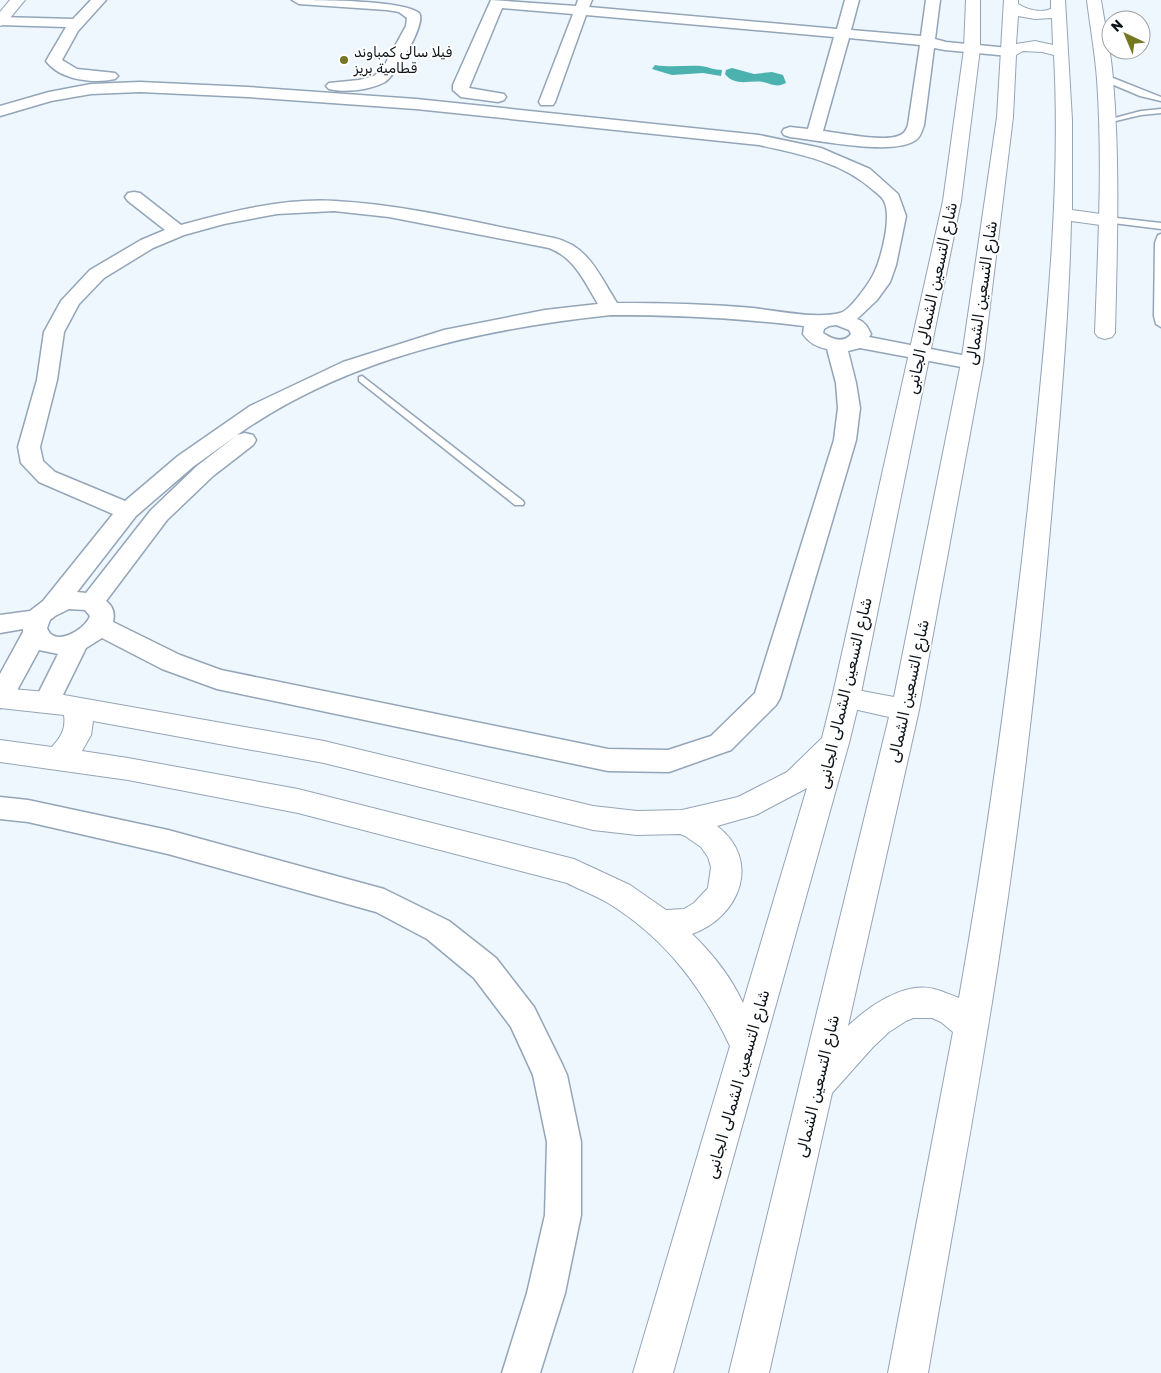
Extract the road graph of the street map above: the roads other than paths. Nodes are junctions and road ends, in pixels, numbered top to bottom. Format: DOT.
graph roads {
  1 [pos="18,0"];
  2 [pos="99,0"];
  3 [pos="299,0"];
  4 [pos="852,0"];
  5 [pos="933,0"];
  6 [pos="973,0"];
  7 [pos="1094,0"];
  8 [pos="498,1"];
  9 [pos="1011,4"];
  10 [pos="584,5"];
  11 [pos="1059,6"];
  12 [pos="0,21"];
  13 [pos="71,29"];
  14 [pos="0,32"];
  15 [pos="844,33"];
  16 [pos="927,41"];
  17 [pos="972,45"];
  18 [pos="1009,52"];
  19 [pos="1062,53"];
  20 [pos="1104,78"];
  21 [pos="1161,99"];
  22 [pos="547,102"];
  23 [pos="0,111"];
  24 [pos="1161,111"];
  25 [pos="1107,121"];
  26 [pos="814,136"];
  27 [pos="134,197"];
  28 [pos="1063,214"];
  29 [pos="1108,220"];
  30 [pos="1161,226"];
  31 [pos="178,231"];
  32 [pos="1161,237"];
  33 [pos="1160,301"];
  34 [pos="611,309"];
  35 [pos="1161,324"];
  36 [pos="816,328"];
  37 [pos="849,333"];
  38 [pos="1105,333"];
  39 [pos="921,345"];
  40 [pos="972,363"];
  41 [pos="362,379"];
  42 [pos="520,504"];
  43 [pos="128,510"];
  44 [pos="92,602"];
  45 [pos="43,618"];
  46 [pos="0,624"];
  47 [pos="100,626"];
  48 [pos="76,643"];
  49 [pos="0,698"];
  50 [pos="846,698"];
  51 [pos="61,705"];
  52 [pos="906,710"];
  53 [pos="835,743"];
  54 [pos="0,751"];
  55 [pos="58,759"];
  56 [pos="0,808"];
  57 [pos="682,822"];
  58 [pos="660,923"];
  59 [pos="970,1026"];
  60 [pos="748,1047"];
  61 [pos="817,1086"];
  62 [pos="521,1373"];
  63 [pos="653,1373"];
  64 [pos="749,1373"];
  65 [pos="908,1373"];
  1 -- 12 [label="street"];
  2 -- 13 [label="street"];
  3 -- 13 [label="street"];
  4 -- 15 [label="street"];
  5 -- 16 [label="street"];
  6 -- 17 [label="street, شارع التسعين الشمالى الجانبى"];
  7 -- 20 [label="street"];
  8 -- 10 [label="street"];
  8 -- 22 [label="street"];
  9 -- 11 [label="street"];
  9 -- 18 [label="street, شارع التسعين الشمالى"];
  10 -- 15 [label="street"];
  10 -- 22 [label="street"];
  11 -- 19 [label="street"];
  12 -- 13 [label="street"];
  13 -- 14 [label="street"];
  15 -- 16 [label="street"];
  15 -- 26 [label="street"];
  16 -- 17 [label="street"];
  16 -- 26 [label="street"];
  17 -- 18 [label="street"];
  17 -- 39 [label="street, شارع التسعين الشمالى الجانبى"];
  18 -- 19 [label="street"];
  18 -- 40 [label="street, شارع التسعين الشمالى"];
  19 -- 28 [label="street"];
  20 -- 21 [label="lane"];
  20 -- 25 [label="street"];
  22 -- 26 [label="street"];
  23 -- 37 [label="street"];
  24 -- 25 [label="lane"];
  25 -- 29 [label="street"];
  27 -- 31 [label="street"];
  28 -- 29 [label="street"];
  28 -- 59 [label="street"];
  29 -- 30 [label="lane"];
  29 -- 38 [label="street"];
  31 -- 34 [label="street"];
  31 -- 43 [label="street"];
  32 -- 33 [label="lane"];
  33 -- 35 [label="lane"];
  34 -- 36 [label="street"];
  34 -- 43 [label="street"];
  36 -- 37 [label="street"];
  36 -- 37 [label="street"];
  36 -- 41 [label="street"];
  37 -- 39 [label="street"];
  37 -- 47 [label="street"];
  39 -- 40 [label="street"];
  39 -- 50 [label="street, شارع التسعين الشمالى الجانبى"];
  40 -- 52 [label="street, شارع التسعين الشمالى"];
  41 -- 42 [label="lane"];
  41 -- 44 [label="street"];
  43 -- 45 [label="street"];
  44 -- 45 [label="street"];
  44 -- 47 [label="street"];
  45 -- 46 [label="street"];
  45 -- 48 [label="street"];
  45 -- 49 [label="street"];
  47 -- 48 [label="street"];
  48 -- 51 [label="street"];
  49 -- 51 [label="street"];
  50 -- 52 [label="street"];
  50 -- 53 [label="street, شارع التسعين الشمالى الجانبى"];
  51 -- 55 [label="street"];
  51 -- 57 [label="street"];
  52 -- 61 [label="street, شارع التسعين الشمالى"];
  53 -- 57 [label="street"];
  53 -- 60 [label="street, شارع التسعين الشمالى الجانبى"];
  54 -- 55 [label="street"];
  55 -- 58 [label="street"];
  56 -- 62 [label="street"];
  57 -- 58 [label="street"];
  58 -- 60 [label="street"];
  59 -- 61 [label="street"];
  59 -- 65 [label="street"];
  60 -- 63 [label="street, شارع التسعين الشمالى الجانبى"];
  61 -- 64 [label="street, شارع التسعين الشمالى"];
}
